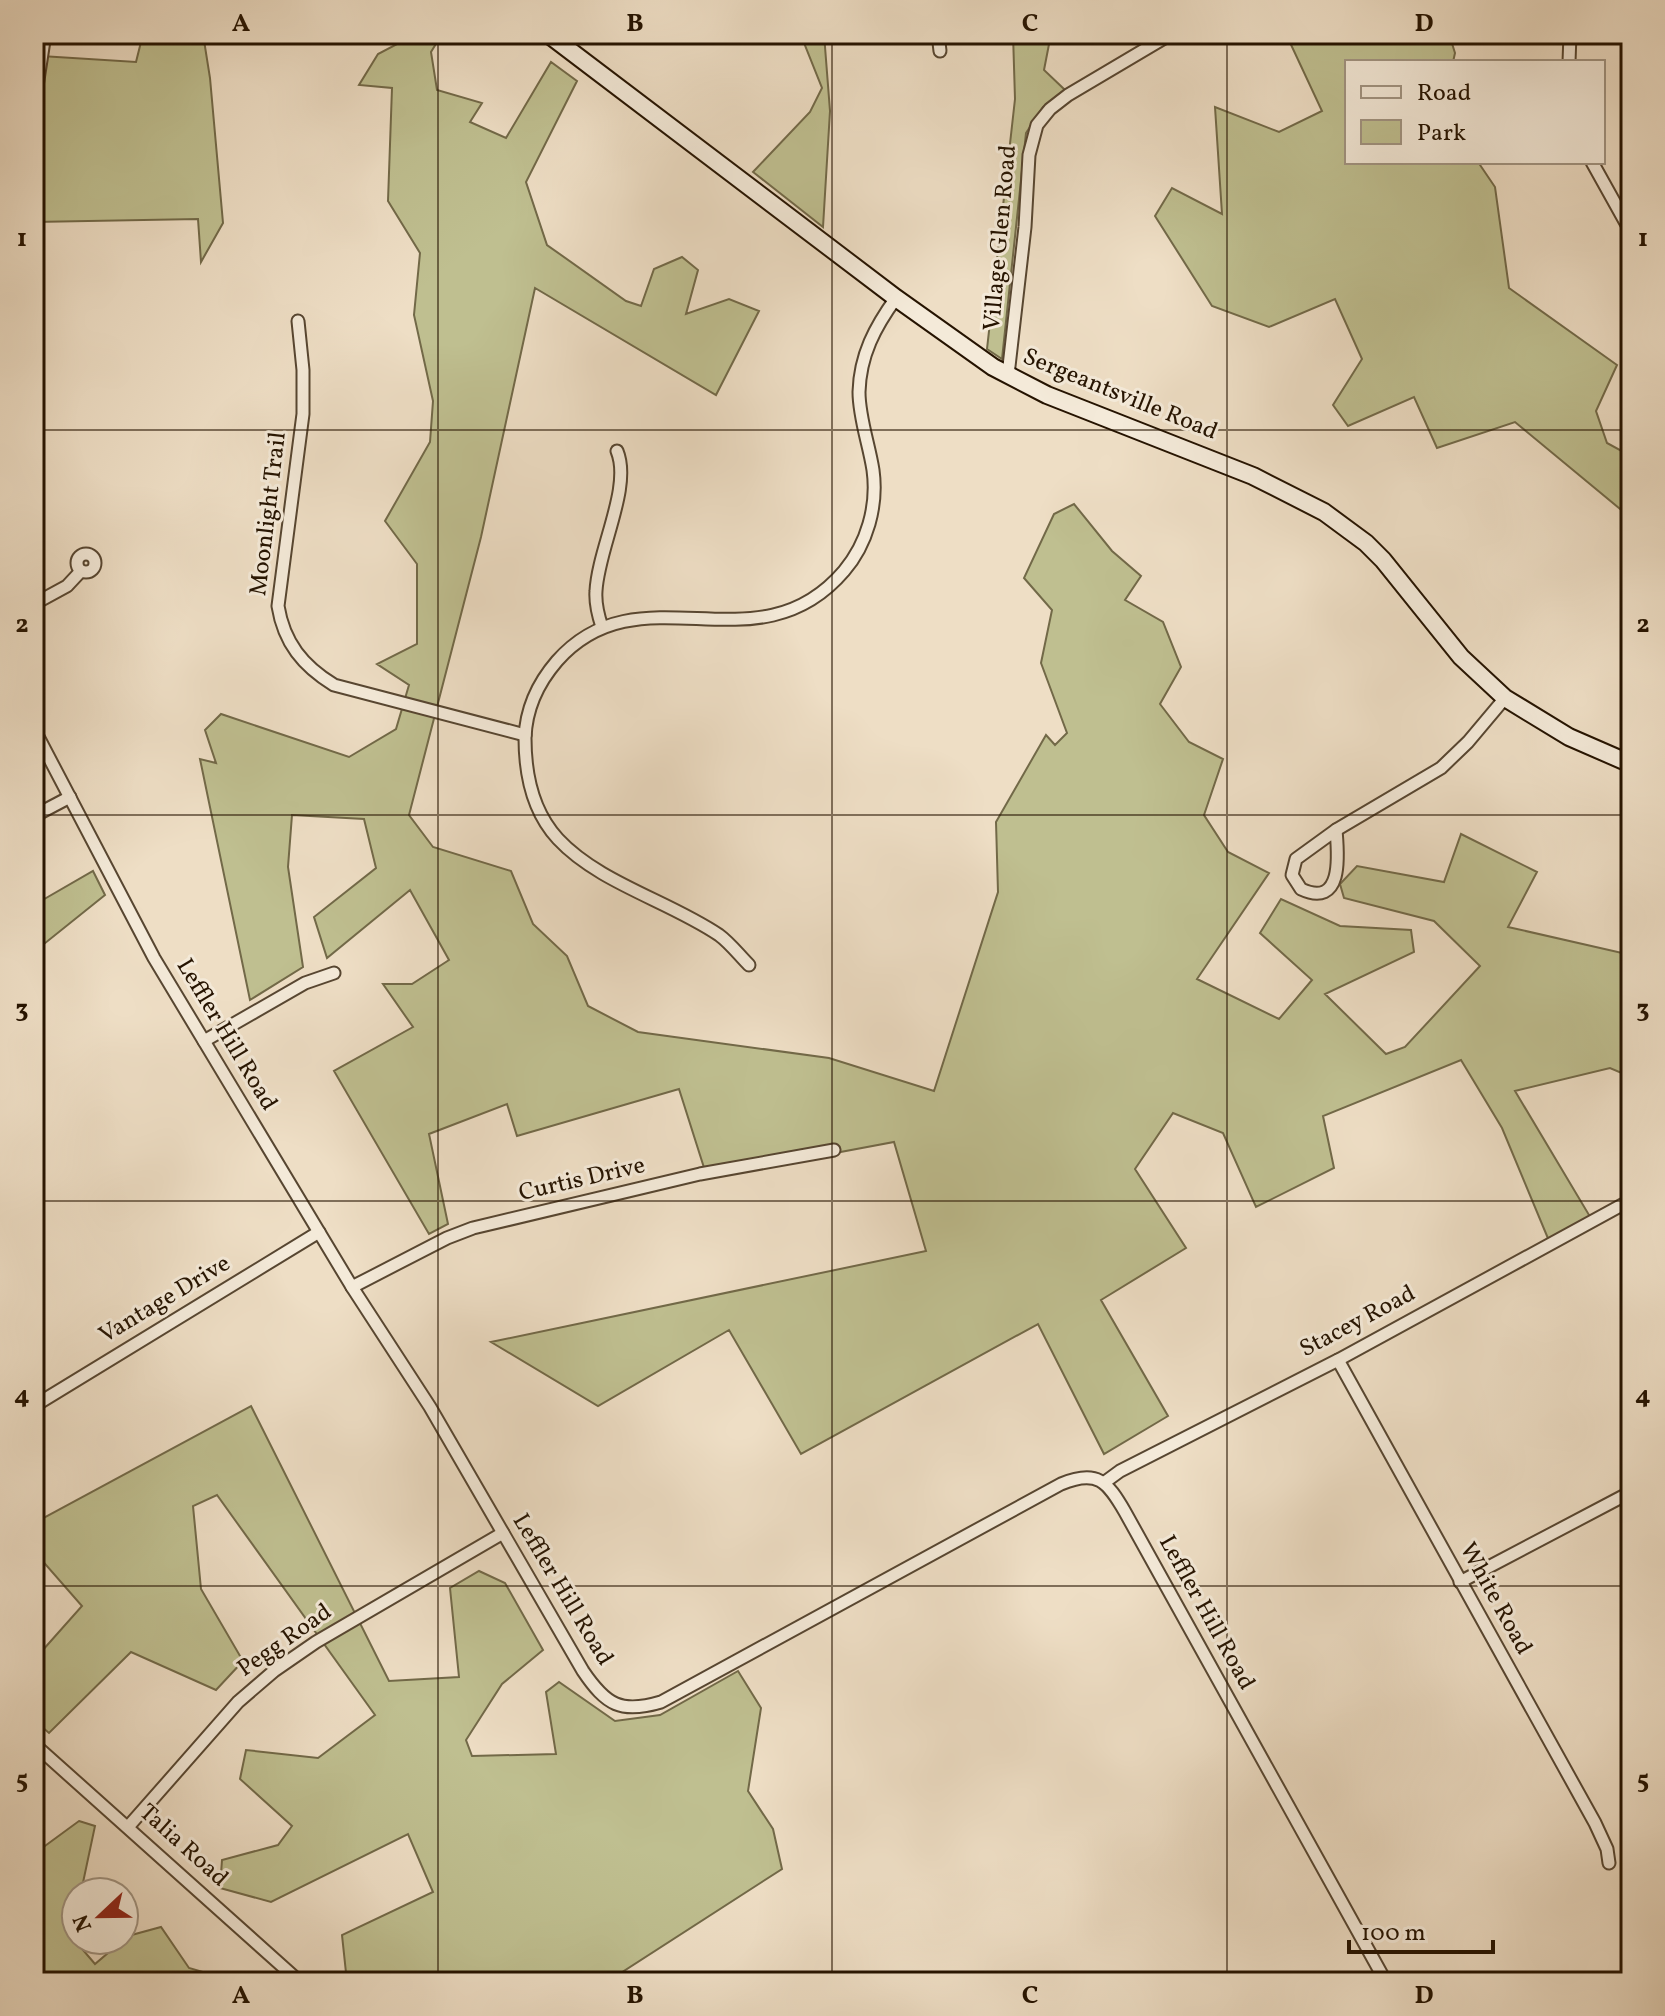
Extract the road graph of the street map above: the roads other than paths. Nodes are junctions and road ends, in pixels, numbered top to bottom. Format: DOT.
graph roads {
  1 [pos="45,34"];
  2 [pos="548,34"];
  3 [pos="938,34"];
  4 [pos="1171,34"];
  5 [pos="1570,34"];
  6 [pos="940,51"];
  7 [pos="1569,60"];
  8 [pos="34,106"];
  9 [pos="1593,164"];
  10 [pos="1631,232"];
  11 [pos="896,298"];
  12 [pos="298,321"];
  13 [pos="1008,375"];
  14 [pos="617,451"];
  15 [pos="81,571"];
  16 [pos="34,604"];
  17 [pos="602,627"];
  18 [pos="1505,698"];
  19 [pos="34,729"];
  20 [pos="525,735"];
  21 [pos="1631,764"];
  22 [pos="70,797"];
  23 [pos="34,816"];
  24 [pos="1336,830"];
  25 [pos="749,965"];
  26 [pos="334,973"];
  27 [pos="204,1041"];
  28 [pos="834,1150"];
  29 [pos="1631,1200"];
  30 [pos="319,1232"];
  31 [pos="352,1287"];
  32 [pos="1338,1360"];
  33 [pos="34,1406"];
  34 [pos="1105,1482"];
  35 [pos="1631,1492"];
  36 [pos="503,1533"];
  37 [pos="1460,1582"];
  38 [pos="34,1744"];
  39 [pos="128,1827"];
  40 [pos="1609,1863"];
  41 [pos="300,1982"];
  42 [pos="1386,1982"];
  1 -- 8 [label="street"];
  2 -- 11 [label="main road, Sergeantsville Road"];
  3 -- 6 [label="street"];
  4 -- 13 [label="street, Village Glen Road"];
  5 -- 7 [label="street"];
  9 -- 10 [label="street"];
  11 -- 13 [label="main road, Sergeantsville Road"];
  11 -- 17 [label="street"];
  12 -- 20 [label="street, Moonlight Trail"];
  13 -- 18 [label="main road, Sergeantsville Road"];
  14 -- 17 [label="street"];
  15 -- 16 [label="street"];
  17 -- 20 [label="street"];
  18 -- 21 [label="main road, Sergeantsville Road"];
  18 -- 24 [label="street"];
  19 -- 22 [label="street, Leffler Hill Road"];
  20 -- 25 [label="street"];
  22 -- 23 [label="street"];
  22 -- 27 [label="street, Leffler Hill Road"];
  24 -- 24 [label="street"];
  26 -- 27 [label="street"];
  27 -- 30 [label="street, Leffler Hill Road"];
  28 -- 31 [label="street, Curtis Drive"];
  29 -- 32 [label="street, Stacey Road"];
  30 -- 31 [label="street, Leffler Hill Road"];
  30 -- 33 [label="street, Vantage Drive"];
  31 -- 36 [label="street, Leffler Hill Road"];
  32 -- 34 [label="street, Stacey Road"];
  32 -- 37 [label="street, White Road"];
  34 -- 36 [label="street, Leffler Hill Road"];
  34 -- 42 [label="street, Leffler Hill Road"];
  35 -- 37 [label="street"];
  36 -- 39 [label="street, Pegg Road"];
  37 -- 40 [label="street, White Road"];
  38 -- 39 [label="street, Talia Road"];
  39 -- 41 [label="street, Talia Road"];
}
